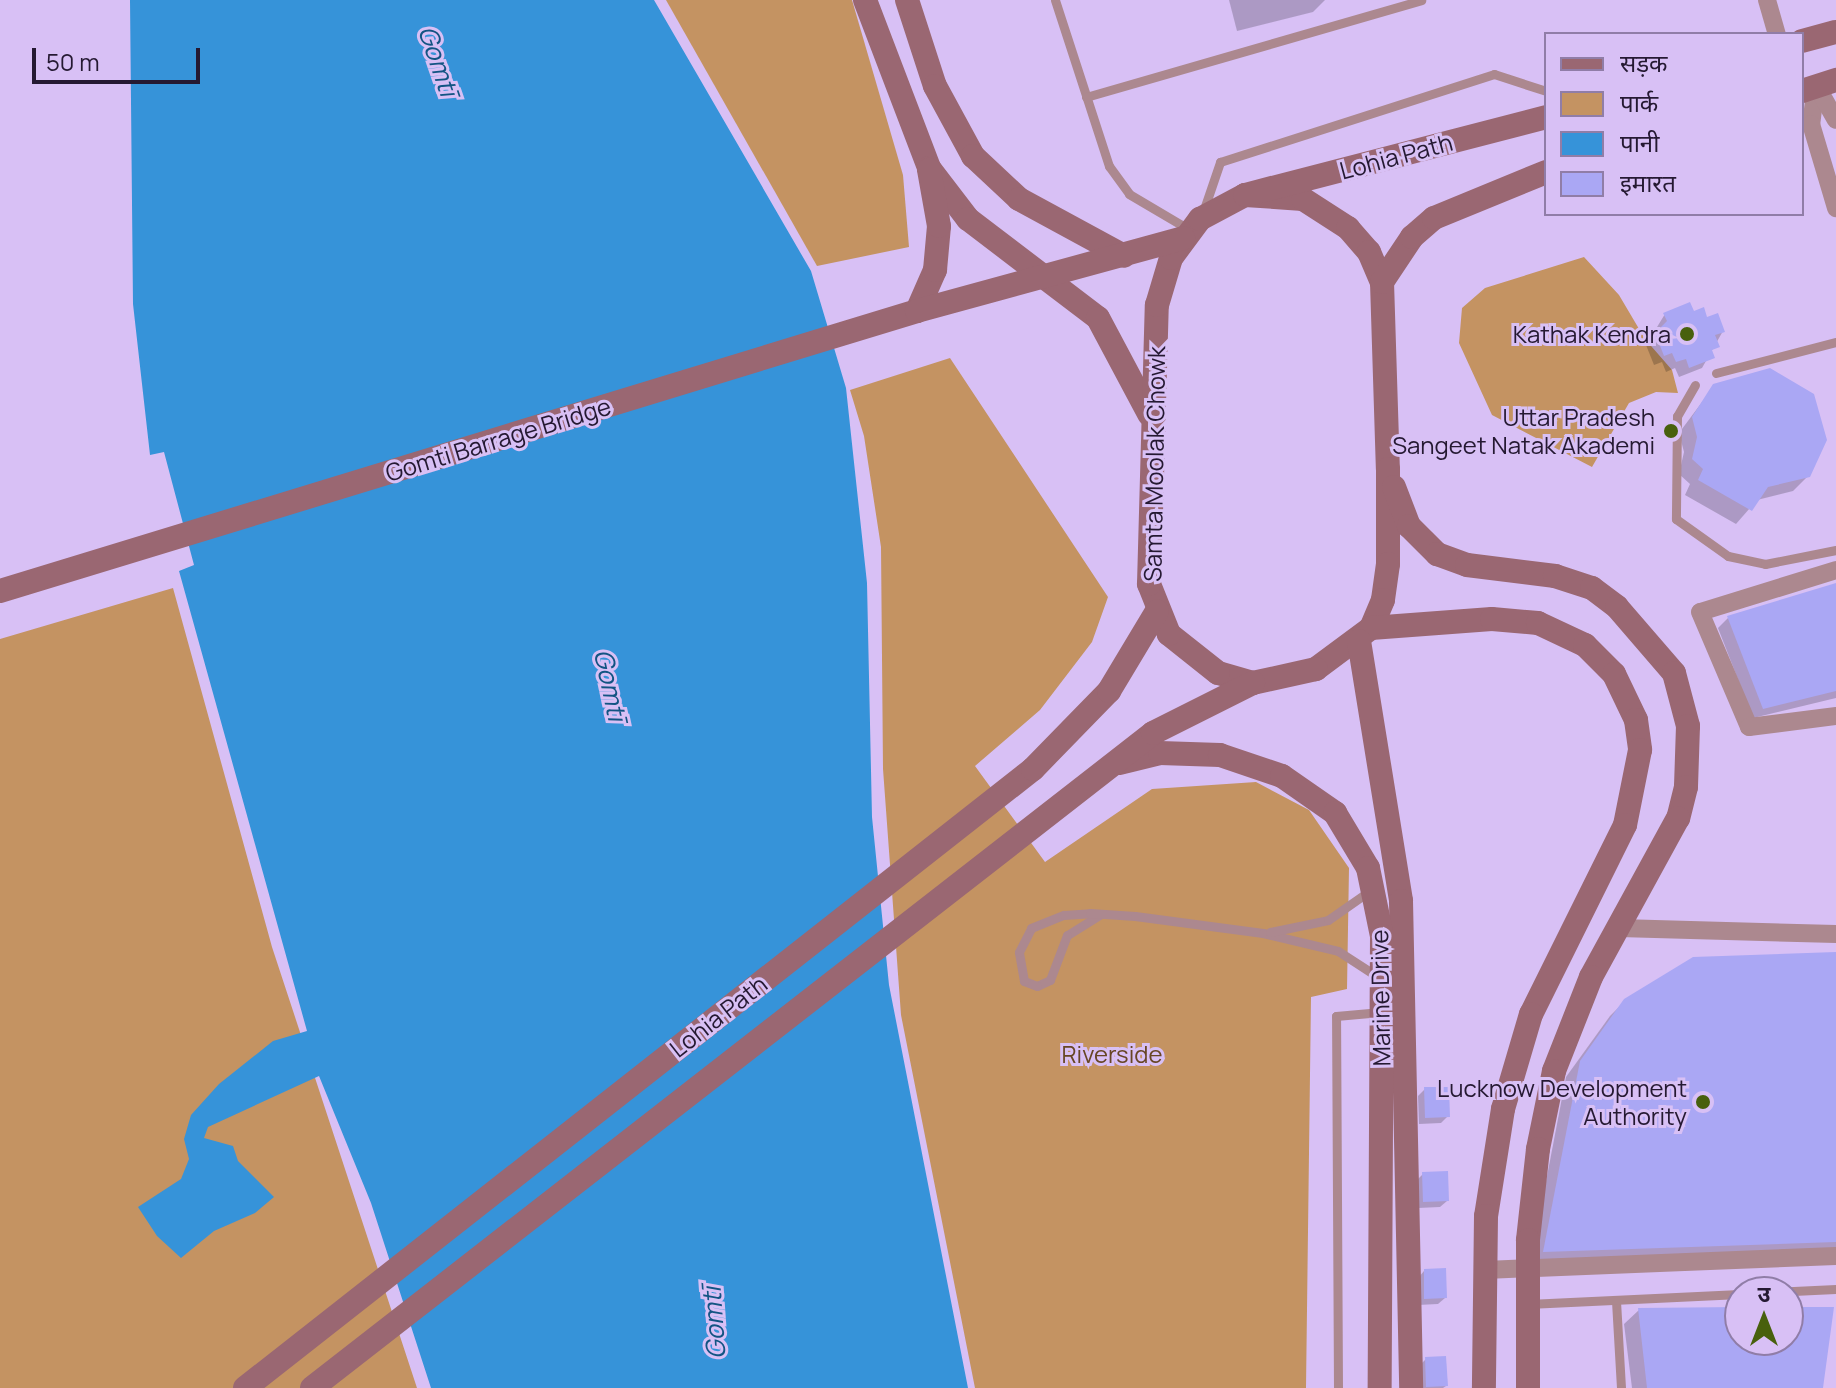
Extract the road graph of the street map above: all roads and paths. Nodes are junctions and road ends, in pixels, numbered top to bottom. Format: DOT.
graph roads {
  1 [pos="865,0"];
  2 [pos="907,0"];
  3 [pos="1055,0"];
  4 [pos="1421,0"];
  5 [pos="1767,0"];
  6 [pos="1776,32"];
  7 [pos="1836,32"];
  8 [pos="1804,40"];
  9 [pos="1818,85"];
  10 [pos="1544,90"];
  11 [pos="1086,97"];
  12 [pos="1544,118"];
  13 [pos="1836,120"];
  14 [pos="929,168"];
  15 [pos="1544,173"];
  16 [pos="1245,195"];
  17 [pos="1836,208"];
  18 [pos="1191,229"];
  19 [pos="1124,256"];
  20 [pos="1047,279"];
  21 [pos="1382,282"];
  22 [pos="917,311"];
  23 [pos="1836,342"];
  24 [pos="1716,373"];
  25 [pos="1695,385"];
  26 [pos="1152,420"];
  27 [pos="1388,469"];
  28 [pos="1836,550"];
  29 [pos="1836,570"];
  30 [pos="0,572"];
  31 [pos="45,576"];
  32 [pos="0,591"];
  33 [pos="1157,611"];
  34 [pos="1365,634"];
  35 [pos="1253,683"];
  36 [pos="1836,716"];
  37 [pos="1109,766"];
  38 [pos="1372,886"];
  39 [pos="1101,914"];
  40 [pos="1619,928"];
  41 [pos="1263,933"];
  42 [pos="1836,934"];
  43 [pos="1382,979"];
  44 [pos="1381,1012"];
  45 [pos="1836,1256"];
  46 [pos="1528,1268"];
  47 [pos="1485,1270"];
  48 [pos="1836,1289"];
  49 [pos="1804,1291"];
  50 [pos="1724,1295"];
  51 [pos="1616,1301"];
  52 [pos="1528,1304"];
  53 [pos="245,1388"];
  54 [pos="312,1388"];
  55 [pos="1338,1388"];
  56 [pos="1380,1388"];
  57 [pos="1411,1388"];
  58 [pos="1484,1388"];
  59 [pos="1528,1388"];
  60 [pos="1621,1388"];
  1 -- 14 [label="main road"];
  2 -- 19 [label="main road"];
  3 -- 11 [label="lane"];
  4 -- 11 [label="lane"];
  5 -- 6 [label="street"];
  7 -- 8 [label="main road"];
  9 -- 13 [label="street"];
  9 -- 17 [label="street"];
  10 -- 18 [label="lane"];
  11 -- 18 [label="lane"];
  12 -- 16 [label="main road, Lohia Path"];
  14 -- 20 [label="main road"];
  14 -- 22 [label="main road"];
  15 -- 21 [label="main road"];
  16 -- 18 [label="main road"];
  16 -- 21 [label="main road"];
  18 -- 19 [label="main road, Gomti Barrage Bridge"];
  18 -- 26 [label="main road, Samta Moolak Chowk"];
  19 -- 20 [label="main road, Gomti Barrage Bridge"];
  20 -- 22 [label="main road, Gomti Barrage Bridge"];
  20 -- 26 [label="main road"];
  21 -- 27 [label="main road"];
  22 -- 31 [label="main road, Gomti Barrage Bridge"];
  23 -- 24 [label="lane"];
  25 -- 28 [label="lane"];
  26 -- 33 [label="main road, Samta Moolak Chowk"];
  27 -- 34 [label="main road"];
  27 -- 40 [label="main road"];
  29 -- 36 [label="street"];
  30 -- 31 [label="main road"];
  31 -- 32 [label="main road, Gomti Barrage Bridge"];
  33 -- 35 [label="main road, Samta Moolak Chowk"];
  33 -- 53 [label="main road, Lohia Path"];
  34 -- 35 [label="main road, Samta Moolak Chowk"];
  34 -- 47 [label="main road"];
  34 -- 57 [label="main road, Marine Drive"];
  35 -- 37 [label="main road, Lohia Path"];
  37 -- 38 [label="main road, Marine Drive"];
  37 -- 54 [label="main road, Lohia Path"];
  38 -- 41 [label="lane"];
  38 -- 43 [label="main road, Marine Drive"];
  39 -- 39 [label="lane"];
  39 -- 41 [label="lane"];
  40 -- 42 [label="street"];
  40 -- 46 [label="main road"];
  41 -- 43 [label="lane"];
  43 -- 44 [label="main road, Marine Drive"];
  44 -- 55 [label="lane"];
  44 -- 56 [label="main road, Marine Drive"];
  45 -- 46 [label="street"];
  46 -- 47 [label="street"];
  46 -- 52 [label="main road"];
  47 -- 58 [label="main road"];
  48 -- 49 [label="lane"];
  50 -- 51 [label="lane"];
  51 -- 52 [label="lane"];
  51 -- 60 [label="lane"];
  52 -- 59 [label="main road"];
}
